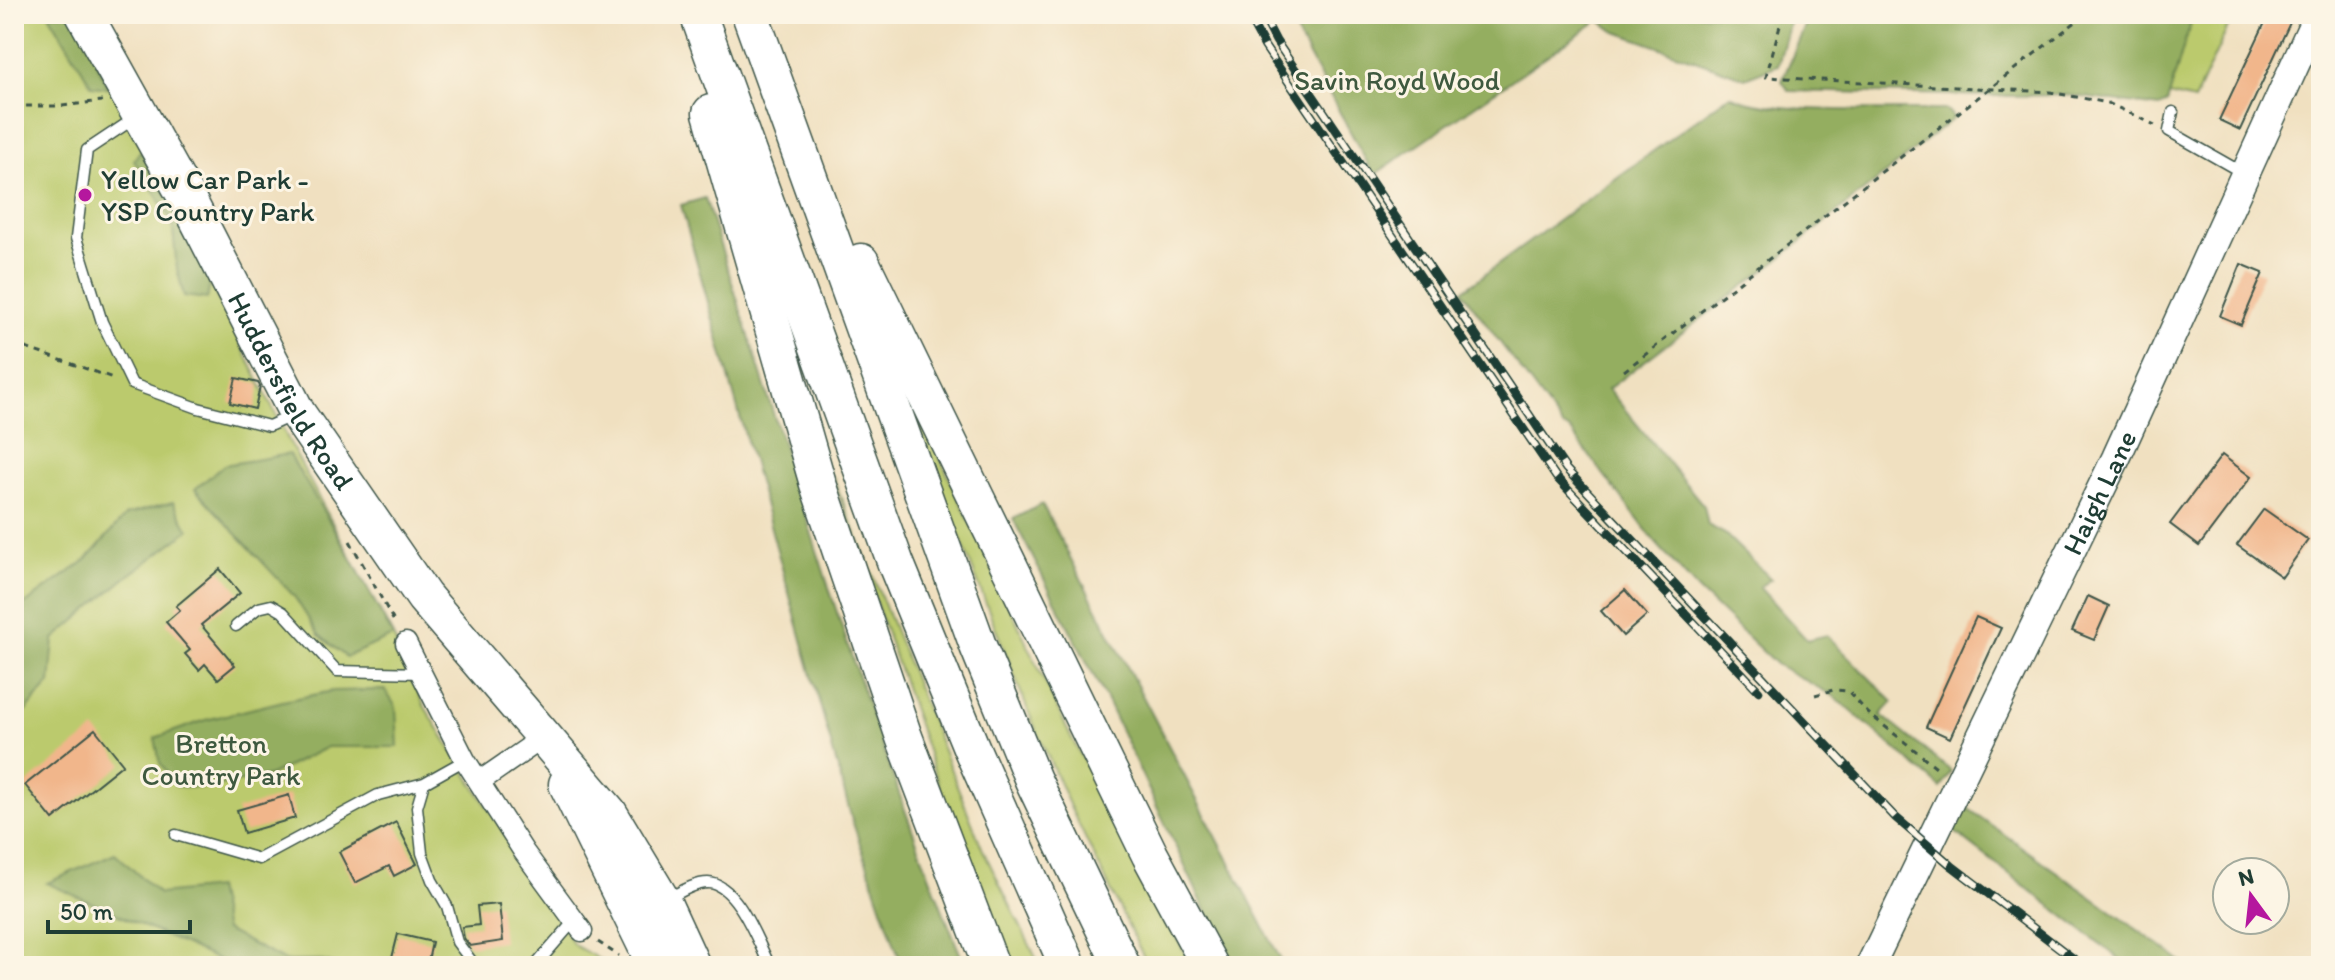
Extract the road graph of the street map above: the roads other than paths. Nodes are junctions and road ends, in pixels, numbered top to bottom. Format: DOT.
graph roads {
  1 [pos="84,14"];
  2 [pos="685,14"];
  3 [pos="698,14"];
  4 [pos="750,14"];
  5 [pos="2318,14"];
  6 [pos="772,76"];
  7 [pos="137,108"];
  8 [pos="2173,112"];
  9 [pos="2245,174"];
  10 [pos="297,413"];
  11 [pos="236,626"];
  12 [pos="406,643"];
  13 [pos="421,673"];
  14 [pos="544,737"];
  15 [pos="465,760"];
  16 [pos="479,782"];
  17 [pos="424,783"];
  18 [pos="176,835"];
  19 [pos="648,908"];
  20 [pos="578,926"];
  21 [pos="475,966"];
  22 [pos="535,966"];
  23 [pos="656,966"];
  24 [pos="692,966"];
  25 [pos="770,966"];
  26 [pos="991,966"];
  27 [pos="1068,966"];
  28 [pos="1122,966"];
  29 [pos="1210,966"];
  30 [pos="1870,966"];
  1 -- 7 [label="highway, Huddersfield Road"];
  2 -- 26 [label="highway"];
  3 -- 27 [label="highway"];
  4 -- 6 [label="highway"];
  5 -- 9 [label="street, Haigh Lane"];
  6 -- 28 [label="highway"];
  6 -- 29 [label="highway"];
  7 -- 10 [label="highway, Huddersfield Road"];
  7 -- 10 [label="lane"];
  8 -- 9 [label="lane"];
  9 -- 30 [label="street, Haigh Lane"];
  10 -- 14 [label="highway, Huddersfield Road"];
  11 -- 13 [label="lane"];
  12 -- 13 [label="street"];
  13 -- 15 [label="street"];
  14 -- 16 [label="street"];
  14 -- 19 [label="highway, Huddersfield Road"];
  15 -- 16 [label="street"];
  15 -- 17 [label="lane"];
  16 -- 20 [label="street"];
  17 -- 18 [label="lane"];
  17 -- 21 [label="lane"];
  19 -- 23 [label="highway, Huddersfield Road"];
  19 -- 24 [label="highway, Huddersfield Road"];
  19 -- 25 [label="lane"];
  20 -- 22 [label="lane"];
}
